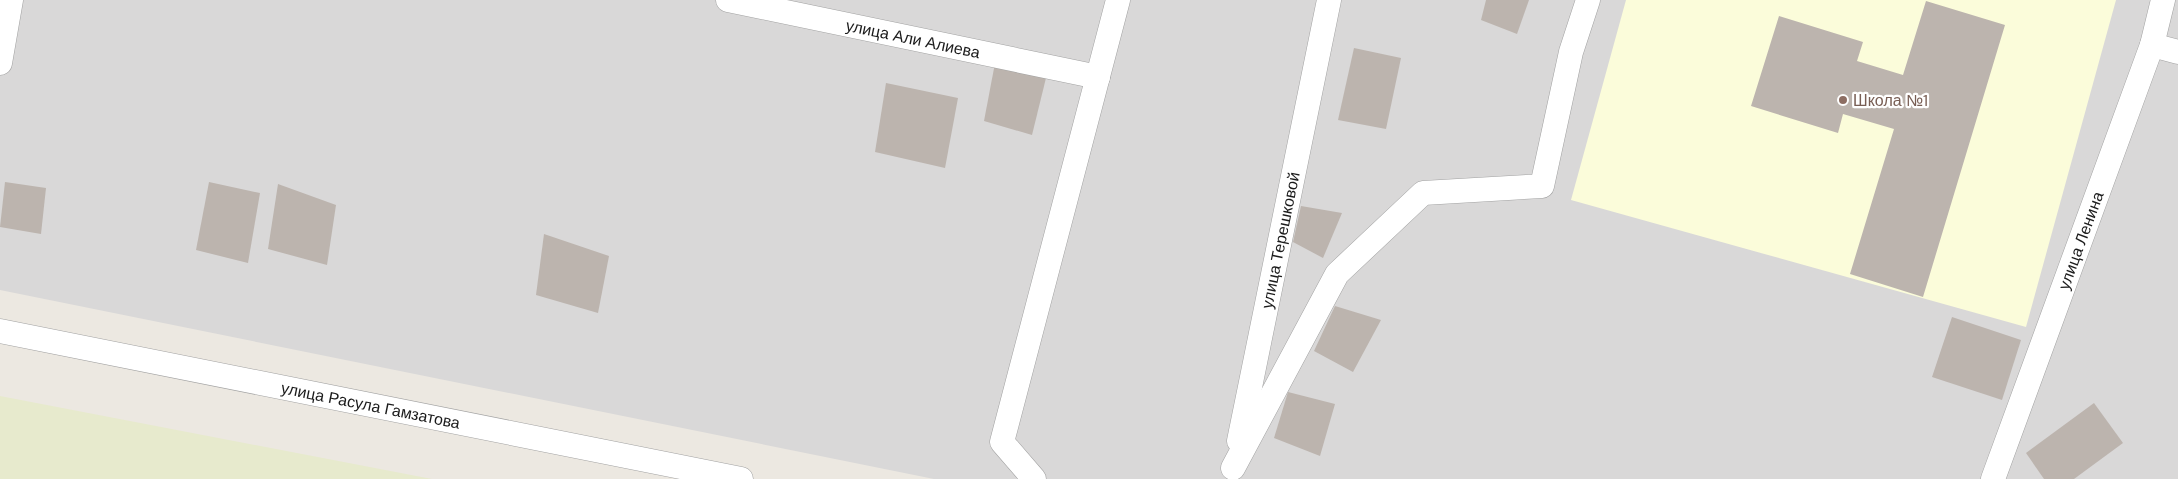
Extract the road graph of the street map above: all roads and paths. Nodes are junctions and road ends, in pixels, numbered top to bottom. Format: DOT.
graph roads {
  1 [pos="10,0"];
  2 [pos="728,0"];
  3 [pos="1118,0"];
  4 [pos="1329,0"];
  5 [pos="1588,0"];
  6 [pos="2163,0"];
  7 [pos="2152,45"];
  8 [pos="2178,52"];
  9 [pos="0,63"];
  10 [pos="1098,77"];
  11 [pos="0,331"];
  12 [pos="1232,473"];
  13 [pos="741,479"];
  14 [pos="1034,479"];
  15 [pos="1993,479"];
  1 -- 9 [label="street"];
  2 -- 10 [label="street, улица Али Алиева"];
  3 -- 10 [label="street"];
  4 -- 12 [label="street, улица Терешковой"];
  5 -- 12 [label="street"];
  6 -- 7 [label="street, улица Ленина"];
  7 -- 8 [label="street"];
  7 -- 15 [label="street, улица Ленина"];
  10 -- 14 [label="street"];
  11 -- 13 [label="street, улица Расула Гамзатова"];
}
